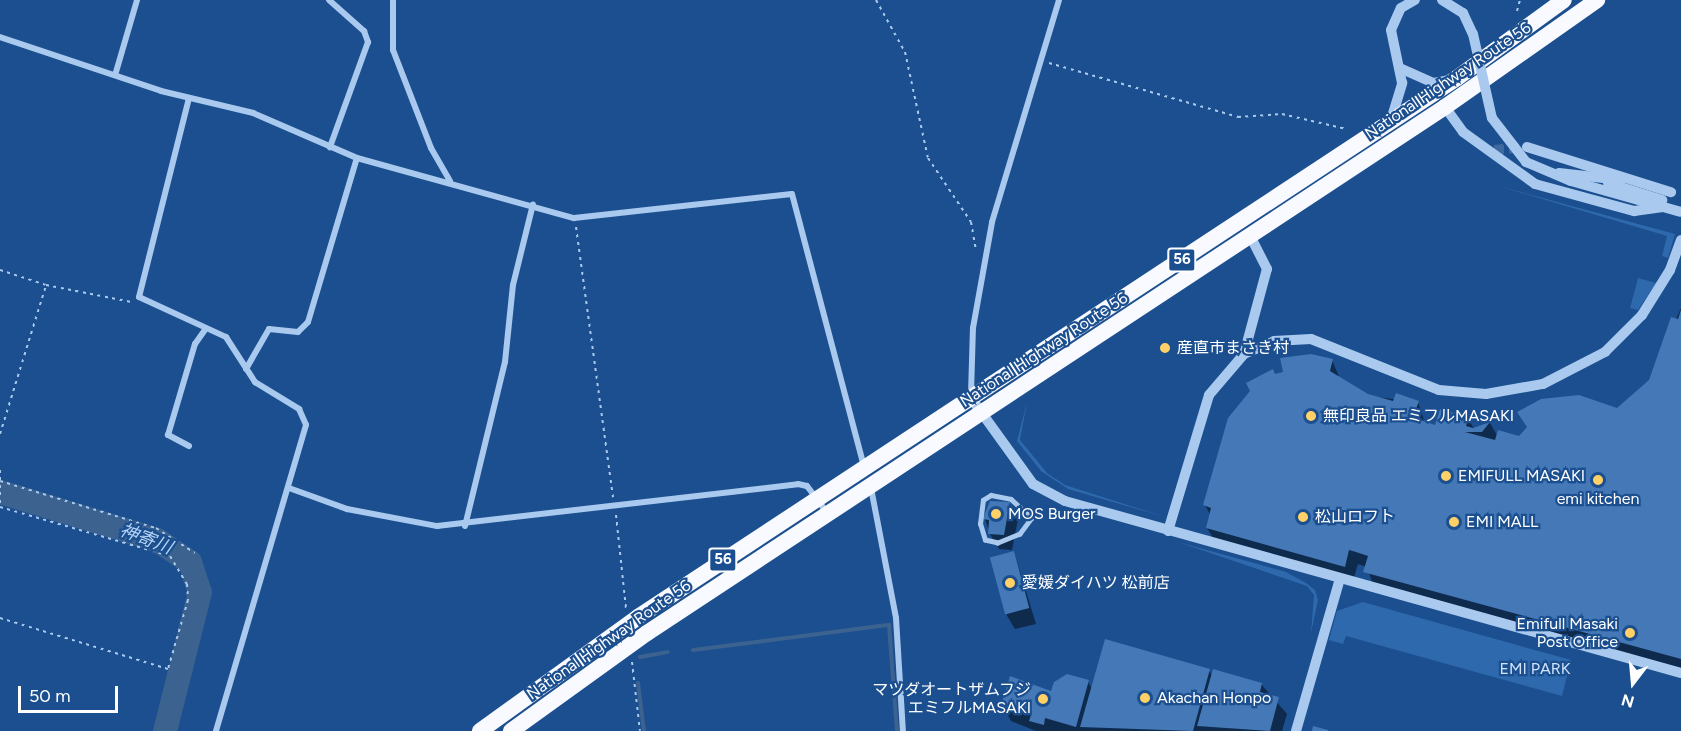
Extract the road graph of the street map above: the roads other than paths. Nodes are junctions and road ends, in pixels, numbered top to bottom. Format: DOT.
graph roads {
  1 [pos="137,0"];
  2 [pos="329,0"];
  3 [pos="393,0"];
  4 [pos="1059,0"];
  5 [pos="1415,0"];
  6 [pos="1442,0"];
  7 [pos="1564,0"];
  8 [pos="1597,0"];
  9 [pos="0,38"];
  10 [pos="1402,69"];
  11 [pos="116,72"];
  12 [pos="1457,78"];
  13 [pos="189,98"];
  14 [pos="1445,107"];
  15 [pos="1390,120"];
  16 [pos="330,147"];
  17 [pos="1527,147"];
  18 [pos="357,158"];
  19 [pos="1556,173"];
  20 [pos="1588,177"];
  21 [pos="450,181"];
  22 [pos="1676,193"];
  23 [pos="533,204"];
  24 [pos="1681,206"];
  25 [pos="1663,207"];
  26 [pos="1681,212"];
  27 [pos="1250,236"];
  28 [pos="1681,240"];
  29 [pos="206,328"];
  30 [pos="1244,354"];
  31 [pos="246,369"];
  32 [pos="971,398"];
  33 [pos="981,412"];
  34 [pos="189,446"];
  35 [pos="864,467"];
  36 [pos="870,485"];
  37 [pos="289,488"];
  38 [pos="818,498"];
  39 [pos="828,513"];
  40 [pos="1032,518"];
  41 [pos="465,526"];
  42 [pos="1168,531"];
  43 [pos="1340,579"];
  44 [pos="1681,673"];
  45 [pos="216,731"];
  46 [pos="480,731"];
  47 [pos="511,731"];
  48 [pos="903,731"];
  49 [pos="1296,731"];
  1 -- 11 [label="street"];
  2 -- 16 [label="street"];
  3 -- 21 [label="street"];
  4 -- 32 [label="street"];
  5 -- 10 [label="street"];
  6 -- 19 [label="street, bridge"];
  7 -- 12 [label="highway, National Highway Route 56 / 56"];
  8 -- 14 [label="highway, National Highway Route 56 / 56"];
  9 -- 11 [label="street"];
  10 -- 12 [label="street"];
  10 -- 15 [label="street"];
  11 -- 13 [label="street"];
  12 -- 15 [label="highway, National Highway Route 56 / 56"];
  13 -- 16 [label="street"];
  13 -- 29 [label="street"];
  14 -- 25 [label="street"];
  14 -- 27 [label="highway, National Highway Route 56 / 56"];
  15 -- 32 [label="highway, National Highway Route 56 / 56"];
  16 -- 18 [label="street"];
  17 -- 22 [label="street"];
  18 -- 21 [label="street"];
  18 -- 31 [label="street"];
  19 -- 20 [label="street"];
  19 -- 25 [label="street"];
  20 -- 22 [label="street"];
  20 -- 24 [label="street"];
  21 -- 23 [label="street"];
  23 -- 35 [label="street"];
  23 -- 41 [label="street"];
  25 -- 26 [label="street"];
  27 -- 30 [label="street"];
  27 -- 33 [label="highway, National Highway Route 56 / 56"];
  28 -- 30 [label="street"];
  29 -- 31 [label="street"];
  29 -- 34 [label="street"];
  30 -- 42 [label="street"];
  31 -- 37 [label="street"];
  32 -- 33 [label="street"];
  32 -- 35 [label="highway, National Highway Route 56 / 56"];
  33 -- 36 [label="highway, National Highway Route 56 / 56"];
  33 -- 42 [label="street"];
  35 -- 36 [label="street"];
  35 -- 38 [label="highway, National Highway Route 56 / 56"];
  36 -- 39 [label="highway, National Highway Route 56 / 56"];
  36 -- 48 [label="street"];
  37 -- 41 [label="street"];
  37 -- 45 [label="street"];
  38 -- 39 [label="street"];
  38 -- 41 [label="street"];
  38 -- 46 [label="highway, National Highway Route 56 / 56"];
  39 -- 47 [label="highway, National Highway Route 56 / 56"];
  40 -- 40 [label="lane"];
  42 -- 43 [label="street"];
  43 -- 44 [label="street"];
  43 -- 49 [label="street"];
}
